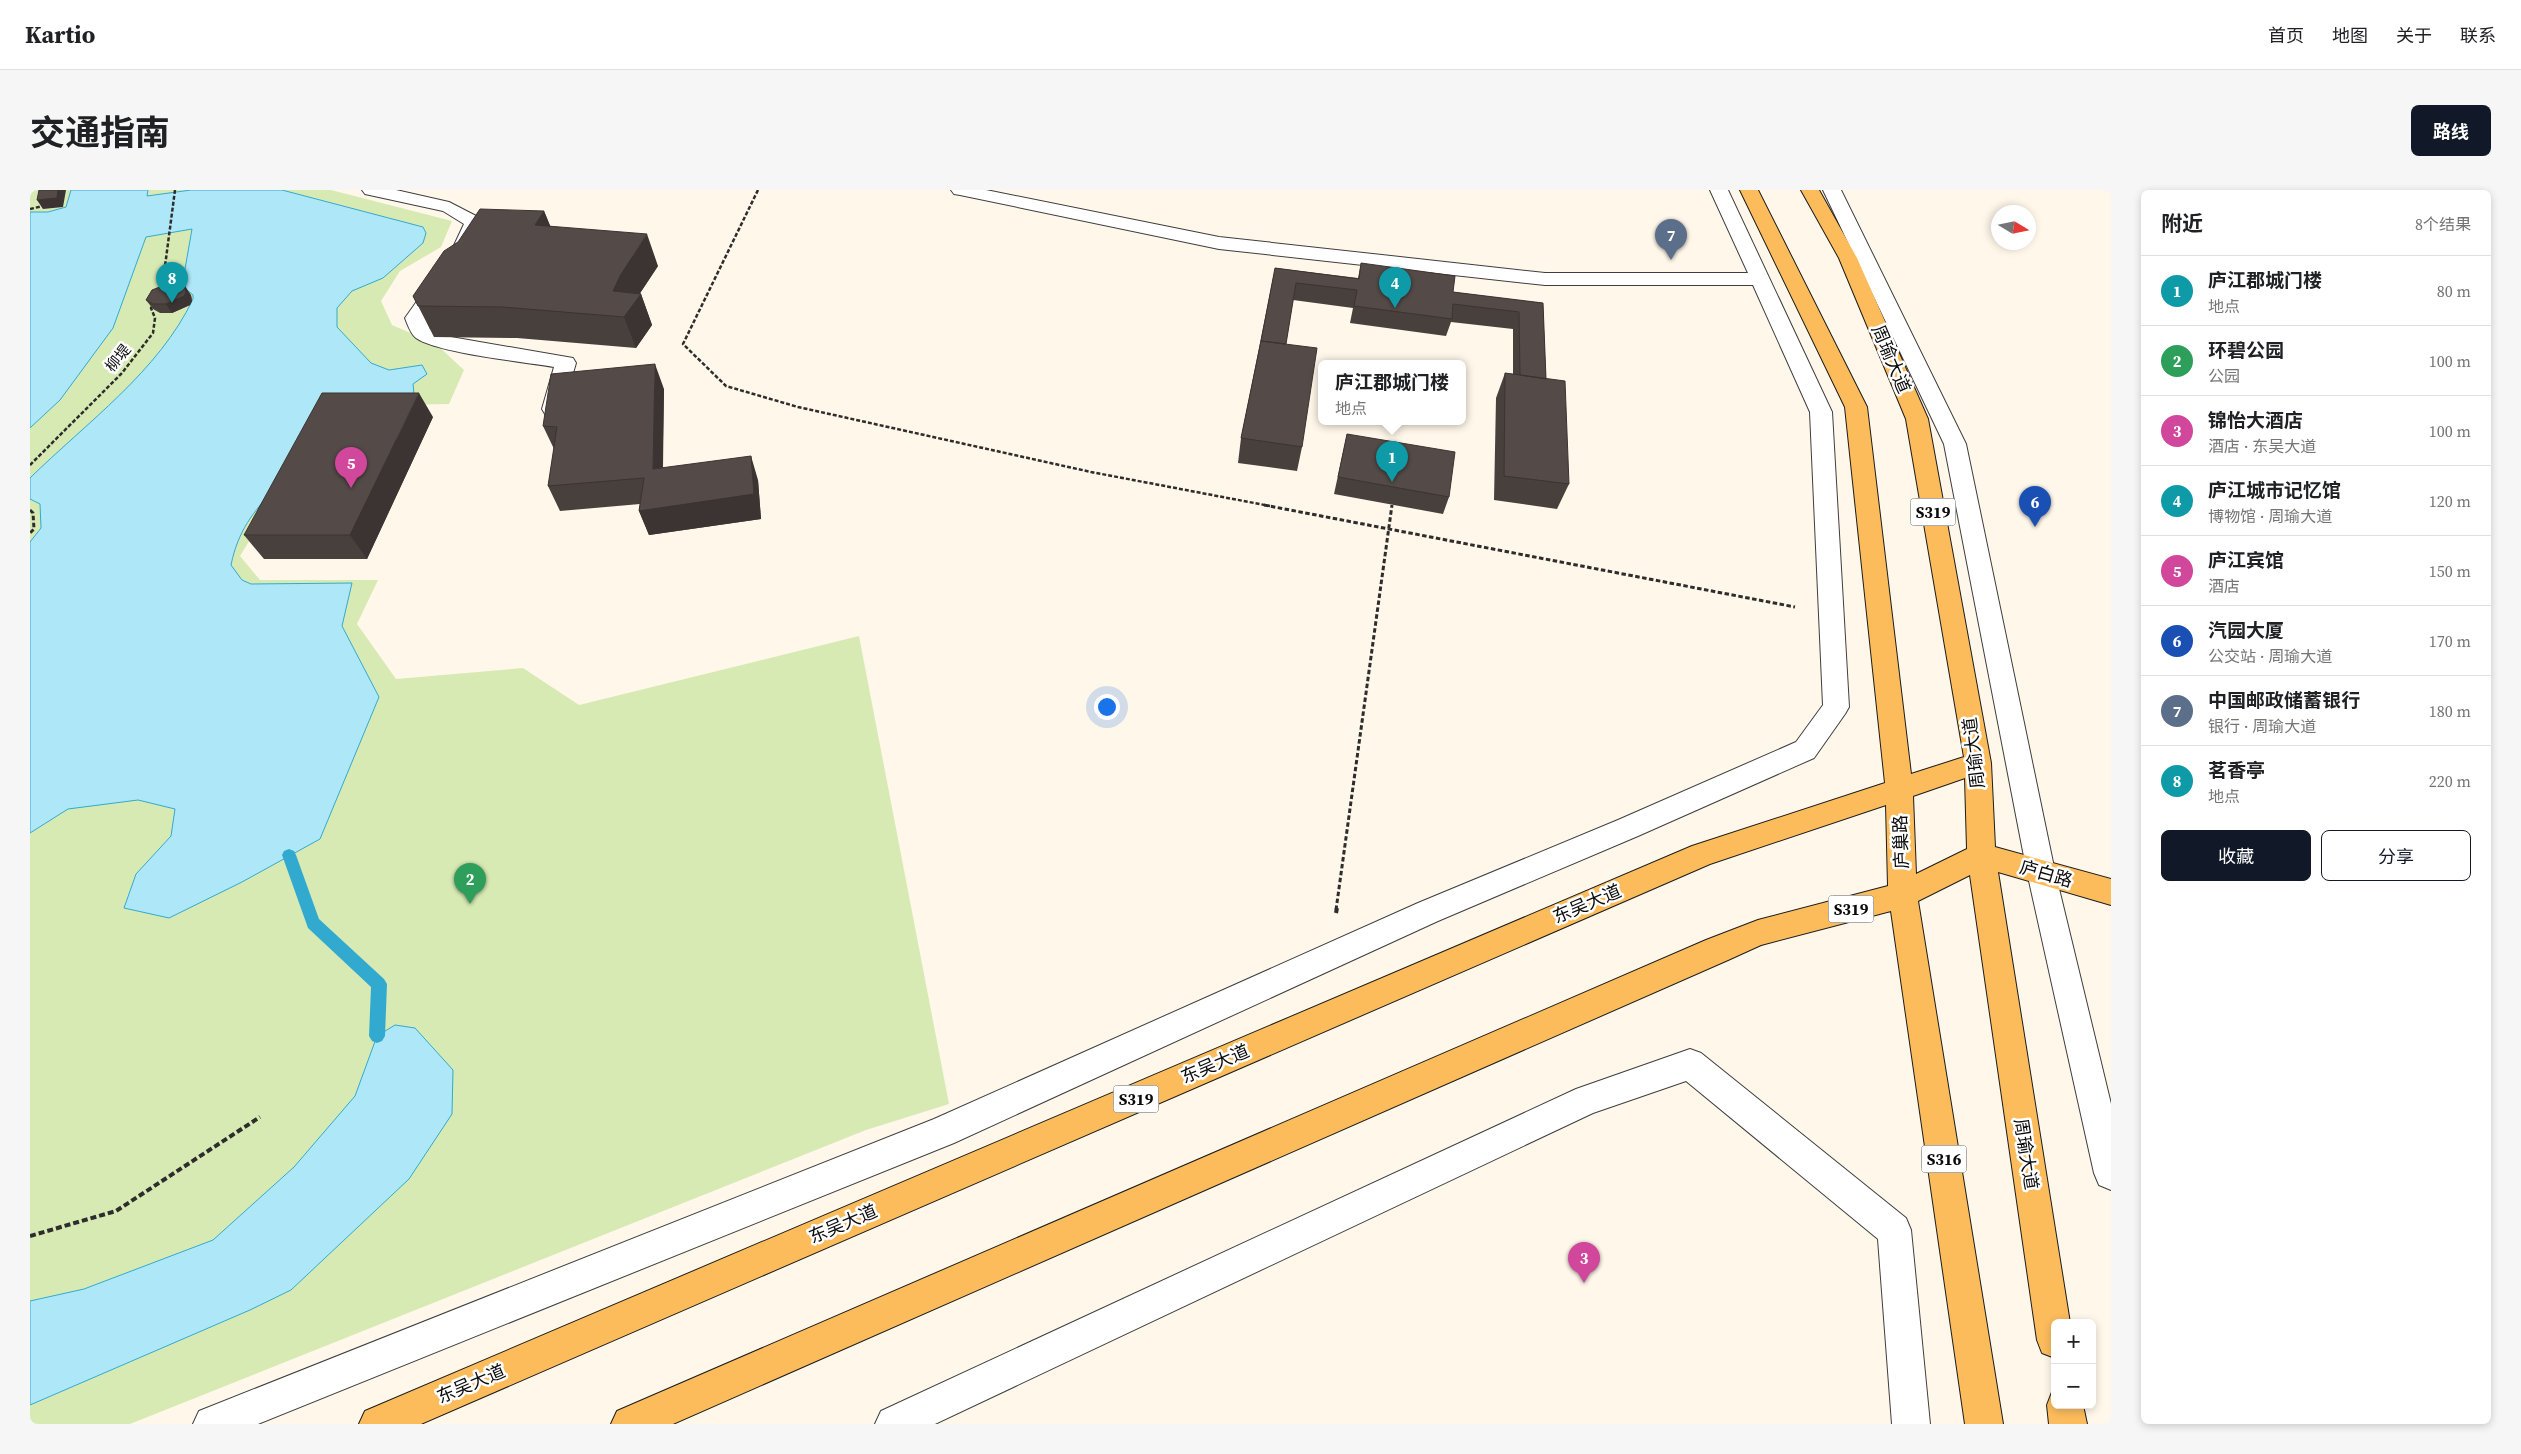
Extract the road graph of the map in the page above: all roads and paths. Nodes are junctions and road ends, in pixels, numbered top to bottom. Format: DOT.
graph roads {
  1 [pos="175,190"];
  2 [pos="371,190"];
  3 [pos="758,190"];
  4 [pos="960,190"];
  5 [pos="1719,190"];
  6 [pos="1748,190"];
  7 [pos="1810,190"];
  8 [pos="1832,190"];
  9 [pos="43,206"];
  10 [pos="30,209"];
  11 [pos="1760,280"];
  12 [pos="159,293"];
  13 [pos="155,301"];
  14 [pos="550,420"];
  15 [pos="30,465"];
  16 [pos="1392,505"];
  17 [pos="30,510"];
  18 [pos="1389,529"];
  19 [pos="30,533"];
  20 [pos="1830,613"];
  21 [pos="1978,763"];
  22 [pos="1899,789"];
  23 [pos="1981,855"];
  24 [pos="2042,872"];
  25 [pos="2111,892"];
  26 [pos="1903,895"];
  27 [pos="1330,957"];
  28 [pos="260,1117"];
  29 [pos="2111,1173"];
  30 [pos="30,1236"];
  31 [pos="2052,1319"];
  32 [pos="2066,1409"];
  33 [pos="212,1424"];
  34 [pos="378,1424"];
  35 [pos="630,1424"];
  36 [pos="894,1424"];
  37 [pos="1911,1424"];
  38 [pos="1984,1424"];
  39 [pos="2068,1424"];
  1 -- 12 [label="path"];
  2 -- 14 [label="street"];
  3 -- 18 [label="path"];
  4 -- 11 [label="street"];
  5 -- 11 [label="street"];
  6 -- 22 [label="main road"];
  7 -- 21 [label="main road, 周瑜大道 / S319"];
  8 -- 24 [label="street"];
  9 -- 10 [label="path"];
  11 -- 20 [label="street"];
  13 -- 15 [label="path, 柳堤"];
  16 -- 18 [label="path"];
  17 -- 19 [label="path"];
  18 -- 20 [label="path"];
  18 -- 27 [label="path"];
  20 -- 27 [label="street"];
  21 -- 22 [label="main road, 东吴大道 / S319"];
  21 -- 23 [label="main road, 周瑜大道 / S319"];
  22 -- 26 [label="main road, 庐巢路 / S316"];
  22 -- 34 [label="main road, 东吴大道 / S319"];
  23 -- 24 [label="main road, 庐白路"];
  23 -- 26 [label="main road, S319"];
  23 -- 31 [label="main road, 周瑜大道"];
  24 -- 25 [label="main road, 庐白路"];
  24 -- 29 [label="street"];
  26 -- 35 [label="main road, S319"];
  26 -- 38 [label="main road, S316"];
  27 -- 33 [label="street"];
  28 -- 30 [label="path"];
  32 -- 39 [label="main road"];
  36 -- 37 [label="street"];
}
